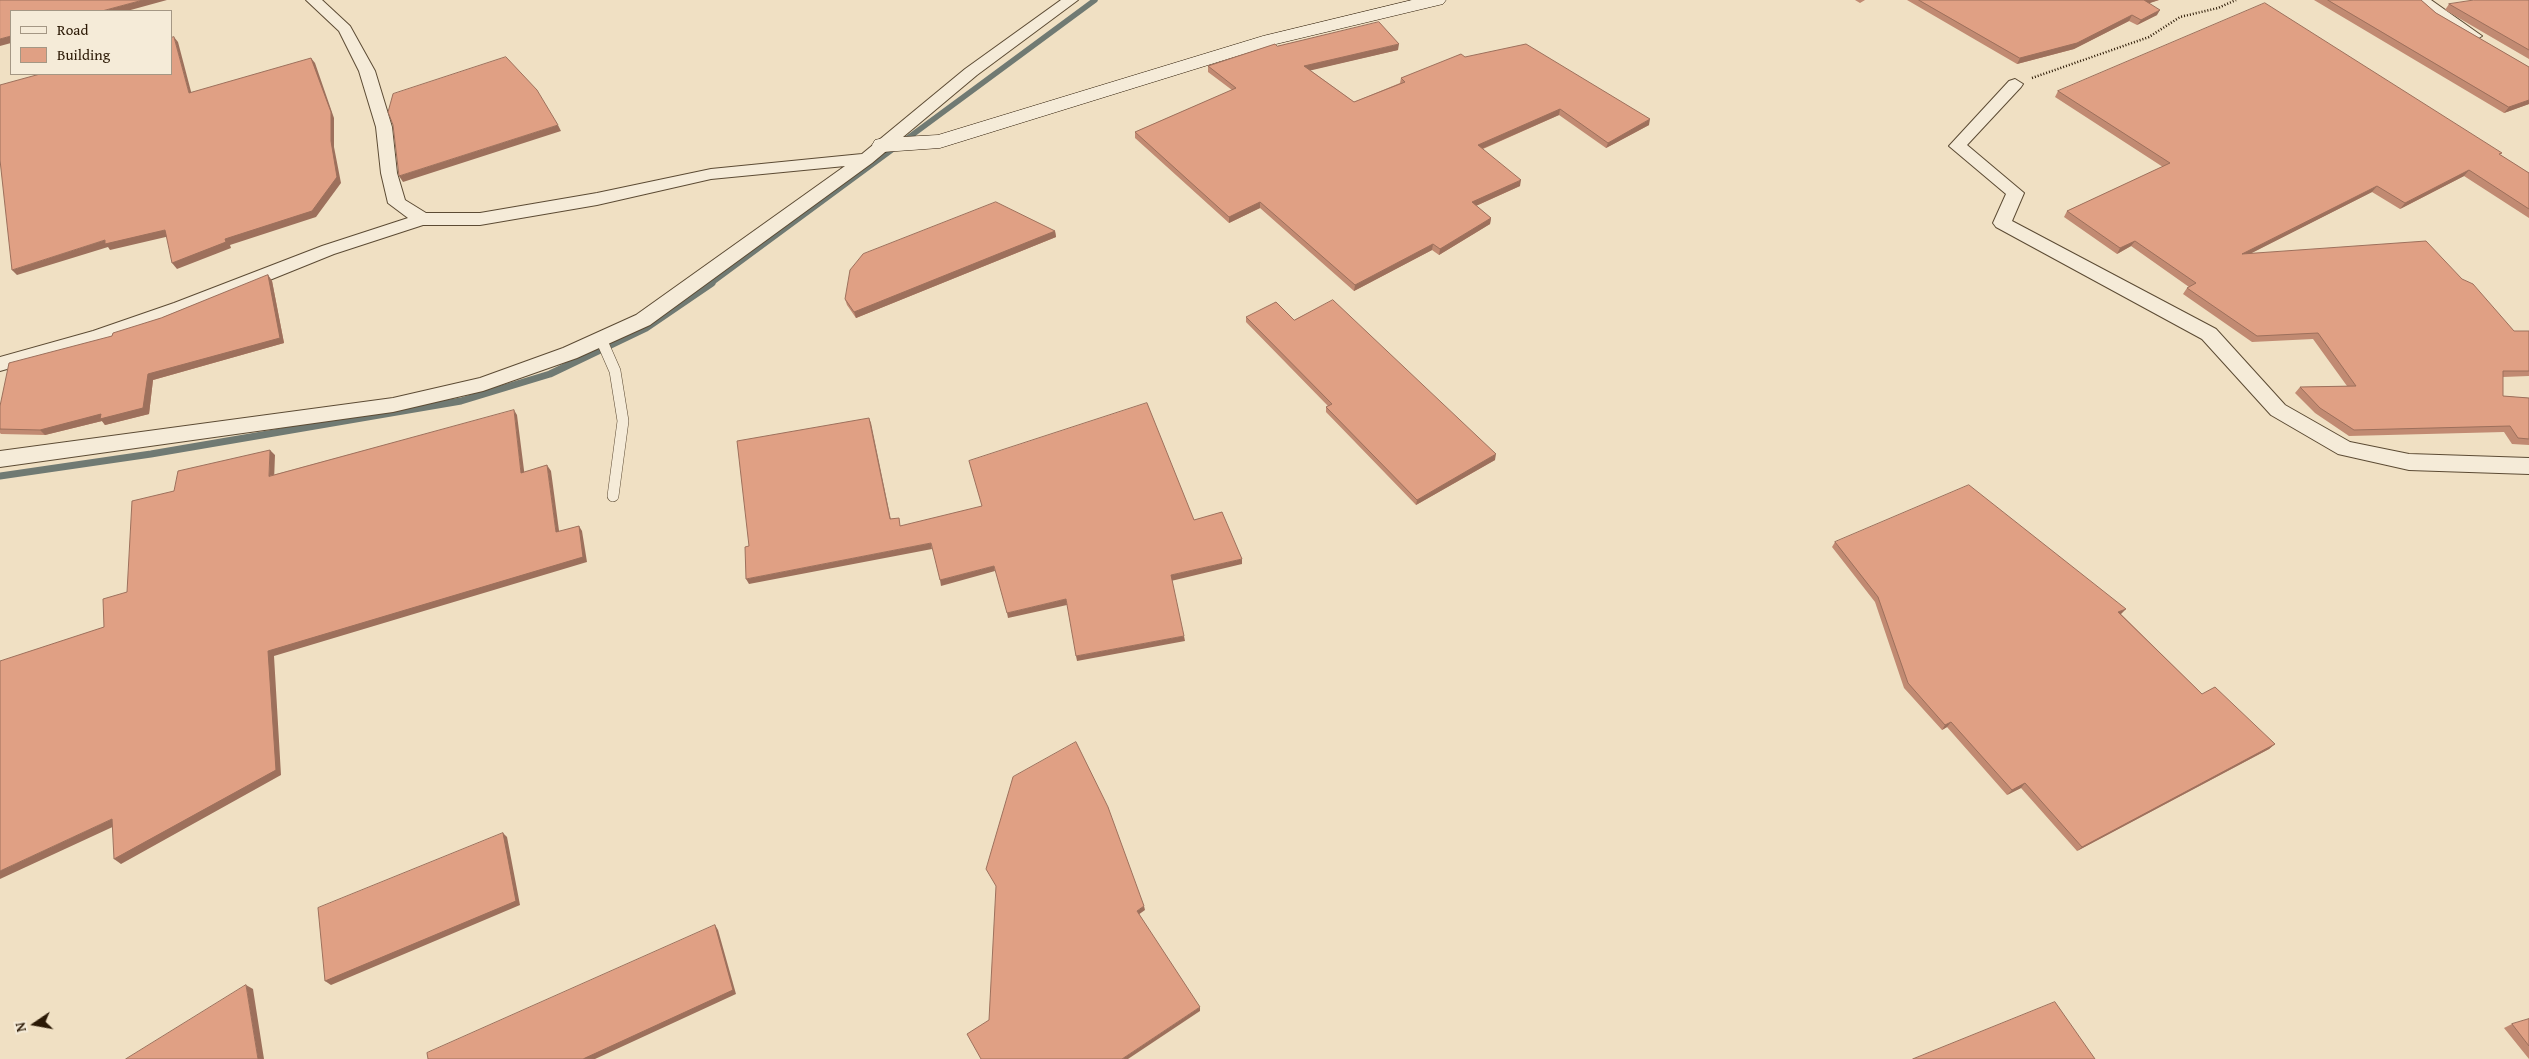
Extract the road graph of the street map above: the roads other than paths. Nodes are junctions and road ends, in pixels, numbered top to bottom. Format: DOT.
graph roads {
  1 [pos="313,0"];
  2 [pos="1071,0"];
  3 [pos="1436,0"];
  4 [pos="2421,0"];
  5 [pos="2488,45"];
  6 [pos="2015,84"];
  7 [pos="874,152"];
  8 [pos="422,219"];
  9 [pos="604,346"];
  10 [pos="0,364"];
  11 [pos="0,459"];
  12 [pos="2529,466"];
  13 [pos="613,496"];
  1 -- 8 [label="street"];
  2 -- 7 [label="street"];
  3 -- 7 [label="street"];
  4 -- 5 [label="street"];
  6 -- 12 [label="street"];
  7 -- 8 [label="street"];
  7 -- 9 [label="street"];
  8 -- 10 [label="street"];
  9 -- 11 [label="street"];
  9 -- 13 [label="lane"];
}
